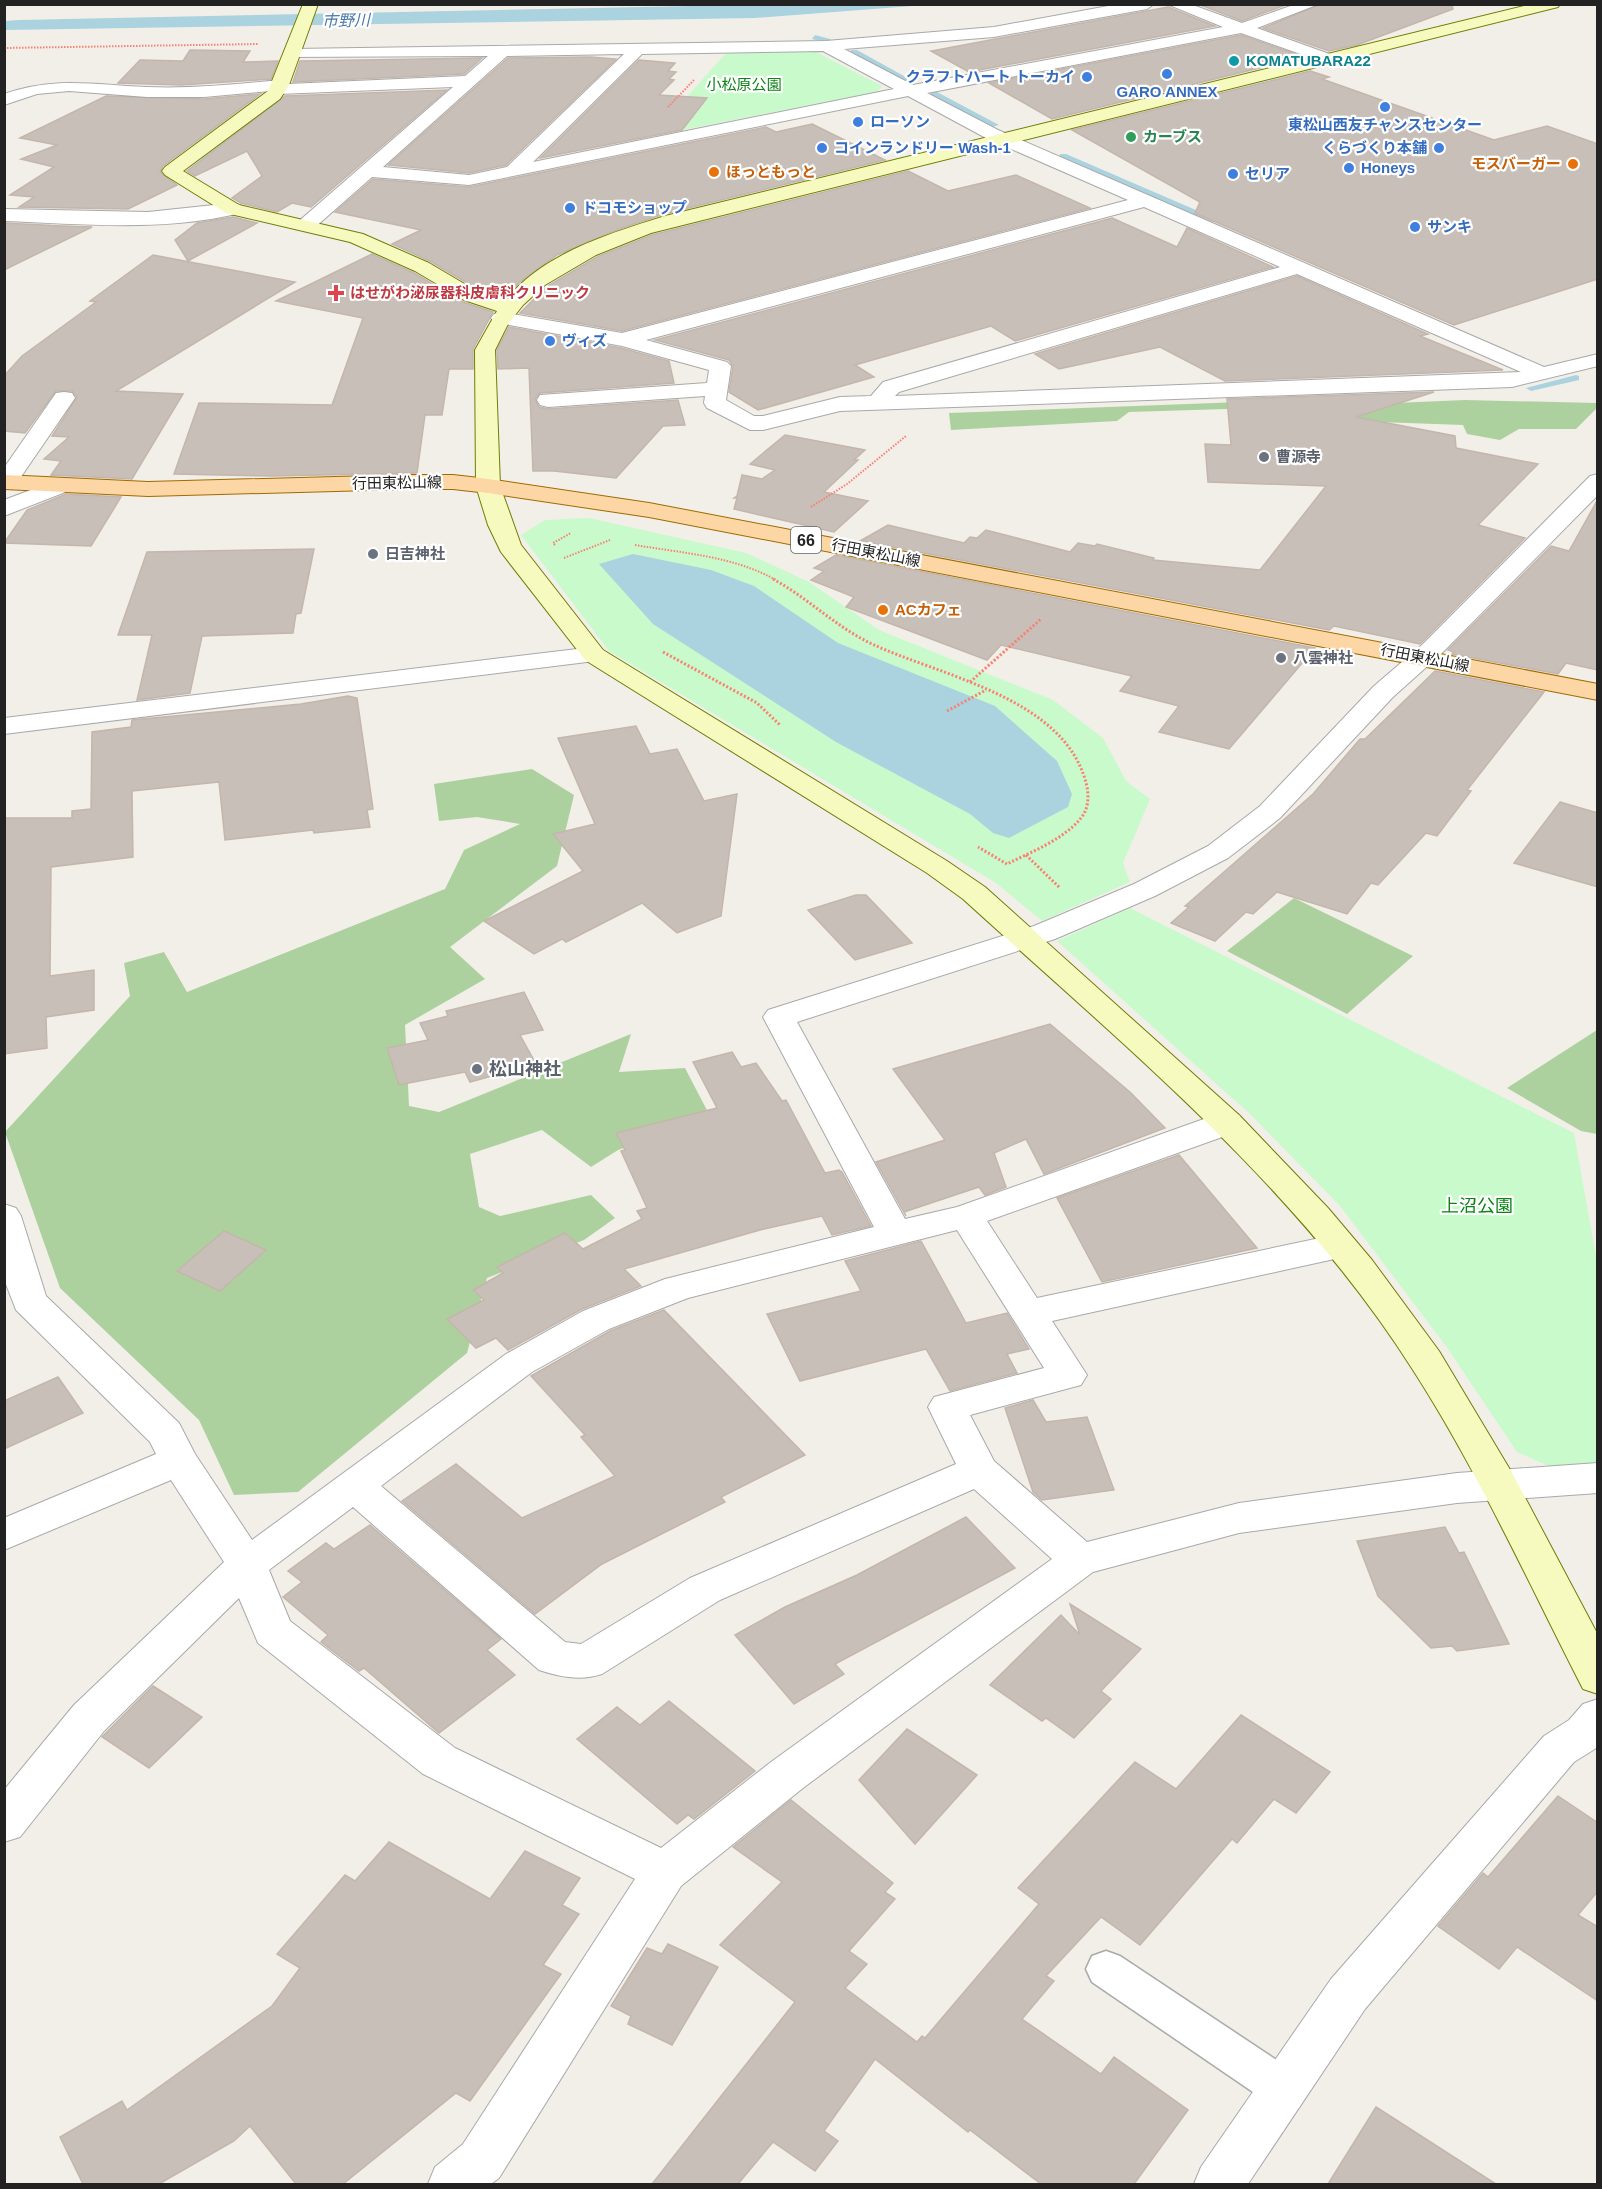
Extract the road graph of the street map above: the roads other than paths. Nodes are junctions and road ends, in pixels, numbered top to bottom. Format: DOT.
graph roads {
  1 [pos="311,4"];
  2 [pos="1147,4"];
  3 [pos="1174,4"];
  4 [pos="1312,4"];
  5 [pos="1552,4"];
  6 [pos="1242,28"];
  7 [pos="296,45"];
  8 [pos="826,46"];
  9 [pos="637,50"];
  10 [pos="502,52"];
  11 [pos="1329,59"];
  12 [pos="470,81"];
  13 [pos="279,87"];
  14 [pos="909,91"];
  15 [pos="4,100"];
  16 [pos="1006,138"];
  17 [pos="514,170"];
  18 [pos="369,171"];
  19 [pos="1147,201"];
  20 [pos="233,209"];
  21 [pos="4,215"];
  22 [pos="306,225"];
  23 [pos="1300,267"];
  24 [pos="505,313"];
  25 [pos="624,340"];
  26 [pos="1598,360"];
  27 [pos="1542,374"];
  28 [pos="717,389"];
  29 [pos="64,398"];
  30 [pos="548,400"];
  31 [pos="877,403"];
  32 [pos="1598,480"];
  33 [pos="5,482"];
  34 [pos="60,486"];
  35 [pos="488,486"];
  36 [pos="4,509"];
  37 [pos="594,655"];
  38 [pos="1422,657"];
  39 [pos="1598,692"];
  40 [pos="4,726"];
  41 [pos="1027,939"];
  42 [pos="1227,1124"];
  43 [pos="4,1215"];
  44 [pos="966,1216"];
  45 [pos="895,1234"];
  46 [pos="1339,1246"];
  47 [pos="17,1306"];
  48 [pos="1028,1313"];
  49 [pos="179,1461"];
  50 [pos="979,1471"];
  51 [pos="1598,1478"];
  52 [pos="1498,1483"];
  53 [pos="354,1486"];
  54 [pos="4,1535"];
  55 [pos="1080,1560"];
  56 [pos="247,1565"];
  57 [pos="1598,1677"];
  58 [pos="1598,1717"];
  59 [pos="4,1823"];
  60 [pos="665,1872"];
  61 [pos="1107,1969"];
  62 [pos="1284,2089"];
  63 [pos="453,2184"];
  64 [pos="1219,2184"];
  1 -- 7 [label="street"];
  2 -- 8 [label="street"];
  3 -- 6 [label="street"];
  4 -- 6 [label="street"];
  5 -- 11 [label="street"];
  6 -- 11 [label="street"];
  6 -- 14 [label="street"];
  7 -- 10 [label="street"];
  7 -- 13 [label="street"];
  8 -- 9 [label="street"];
  8 -- 14 [label="street"];
  9 -- 10 [label="street"];
  9 -- 17 [label="street"];
  10 -- 12 [label="street"];
  11 -- 16 [label="street"];
  12 -- 13 [label="street"];
  12 -- 18 [label="street"];
  13 -- 15 [label="street"];
  13 -- 20 [label="street"];
  14 -- 16 [label="street"];
  14 -- 17 [label="street"];
  16 -- 19 [label="street"];
  16 -- 24 [label="street"];
  17 -- 18 [label="street"];
  18 -- 22 [label="street"];
  19 -- 23 [label="street"];
  19 -- 25 [label="street"];
  20 -- 21 [label="street"];
  20 -- 22 [label="street"];
  22 -- 24 [label="street"];
  23 -- 27 [label="street"];
  23 -- 31 [label="street"];
  24 -- 25 [label="street"];
  24 -- 35 [label="street"];
  25 -- 28 [label="street"];
  26 -- 27 [label="street"];
  27 -- 31 [label="street"];
  28 -- 30 [label="street"];
  28 -- 31 [label="street"];
  29 -- 33 [label="street"];
  32 -- 38 [label="street"];
  33 -- 34 [label="main road, 行田東松山線 / 66"];
  34 -- 35 [label="main road, 行田東松山線 / 66"];
  34 -- 36 [label="street"];
  35 -- 37 [label="street"];
  35 -- 38 [label="main road, 行田東松山線 / 66"];
  37 -- 40 [label="street"];
  37 -- 41 [label="street"];
  38 -- 39 [label="main road, 行田東松山線 / 66"];
  38 -- 41 [label="street"];
  41 -- 42 [label="street"];
  41 -- 45 [label="street"];
  42 -- 44 [label="street"];
  42 -- 46 [label="street"];
  43 -- 47 [label="street"];
  44 -- 45 [label="street"];
  44 -- 48 [label="street"];
  45 -- 53 [label="street"];
  46 -- 48 [label="street"];
  46 -- 52 [label="street"];
  47 -- 49 [label="street"];
  48 -- 50 [label="street"];
  49 -- 54 [label="street"];
  49 -- 56 [label="street"];
  50 -- 53 [label="street"];
  50 -- 55 [label="street"];
  51 -- 52 [label="street"];
  52 -- 55 [label="street"];
  52 -- 57 [label="street"];
  53 -- 56 [label="street"];
  55 -- 60 [label="street"];
  56 -- 59 [label="street"];
  56 -- 60 [label="street"];
  58 -- 62 [label="street"];
  60 -- 63 [label="street"];
  61 -- 62 [label="lane"];
  62 -- 64 [label="street"];
}
